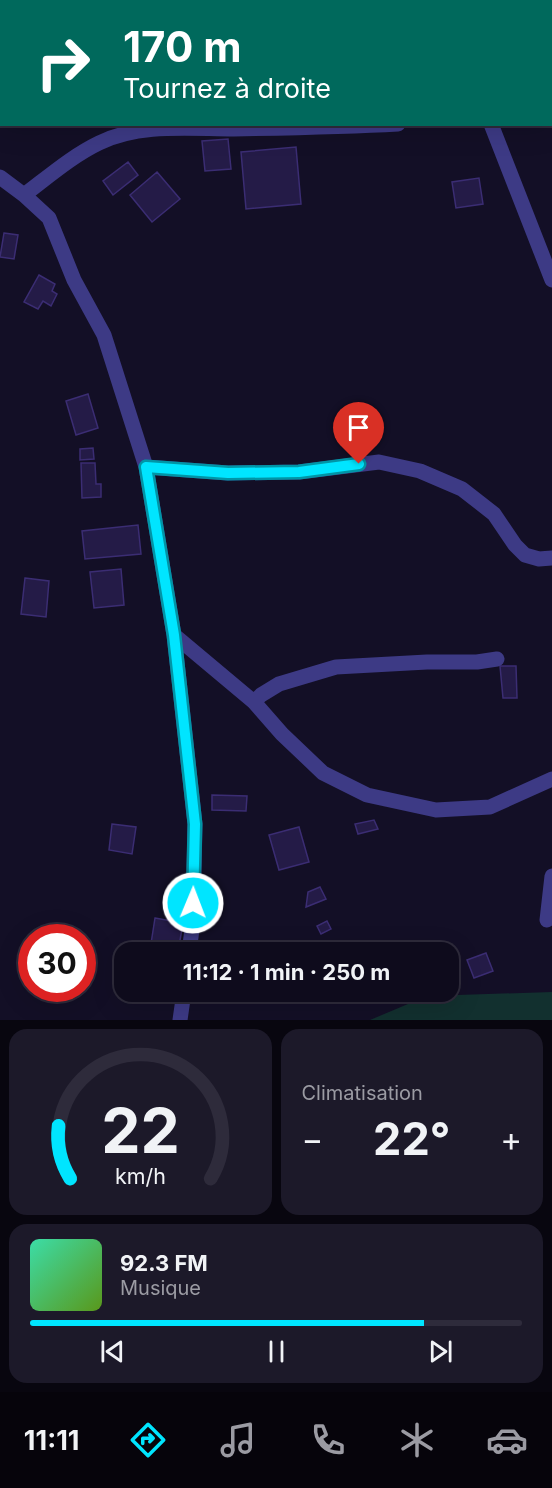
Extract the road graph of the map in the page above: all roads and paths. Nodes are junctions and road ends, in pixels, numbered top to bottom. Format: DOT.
graph roads {
  1 [pos="331,126"];
  2 [pos="492,126"];
  3 [pos="0,177"];
  4 [pos="24,195"];
  5 [pos="552,280"];
  6 [pos="146,467"];
  7 [pos="552,558"];
  8 [pos="174,635"];
  9 [pos="497,659"];
  10 [pos="254,702"];
  11 [pos="552,782"];
  12 [pos="552,876"];
  13 [pos="547,920"];
  14 [pos="190,942"];
  15 [pos="183,1002"];
  16 [pos="180,1020"];
  1 -- 4 [label="street"];
  2 -- 5 [label="street"];
  3 -- 4 [label="street"];
  4 -- 6 [label="street"];
  6 -- 7 [label="street"];
  6 -- 8 [label="street"];
  8 -- 10 [label="street"];
  8 -- 14 [label="street"];
  9 -- 10 [label="street"];
  10 -- 11 [label="street"];
  12 -- 13 [label="street"];
  15 -- 16 [label="street"];
}
